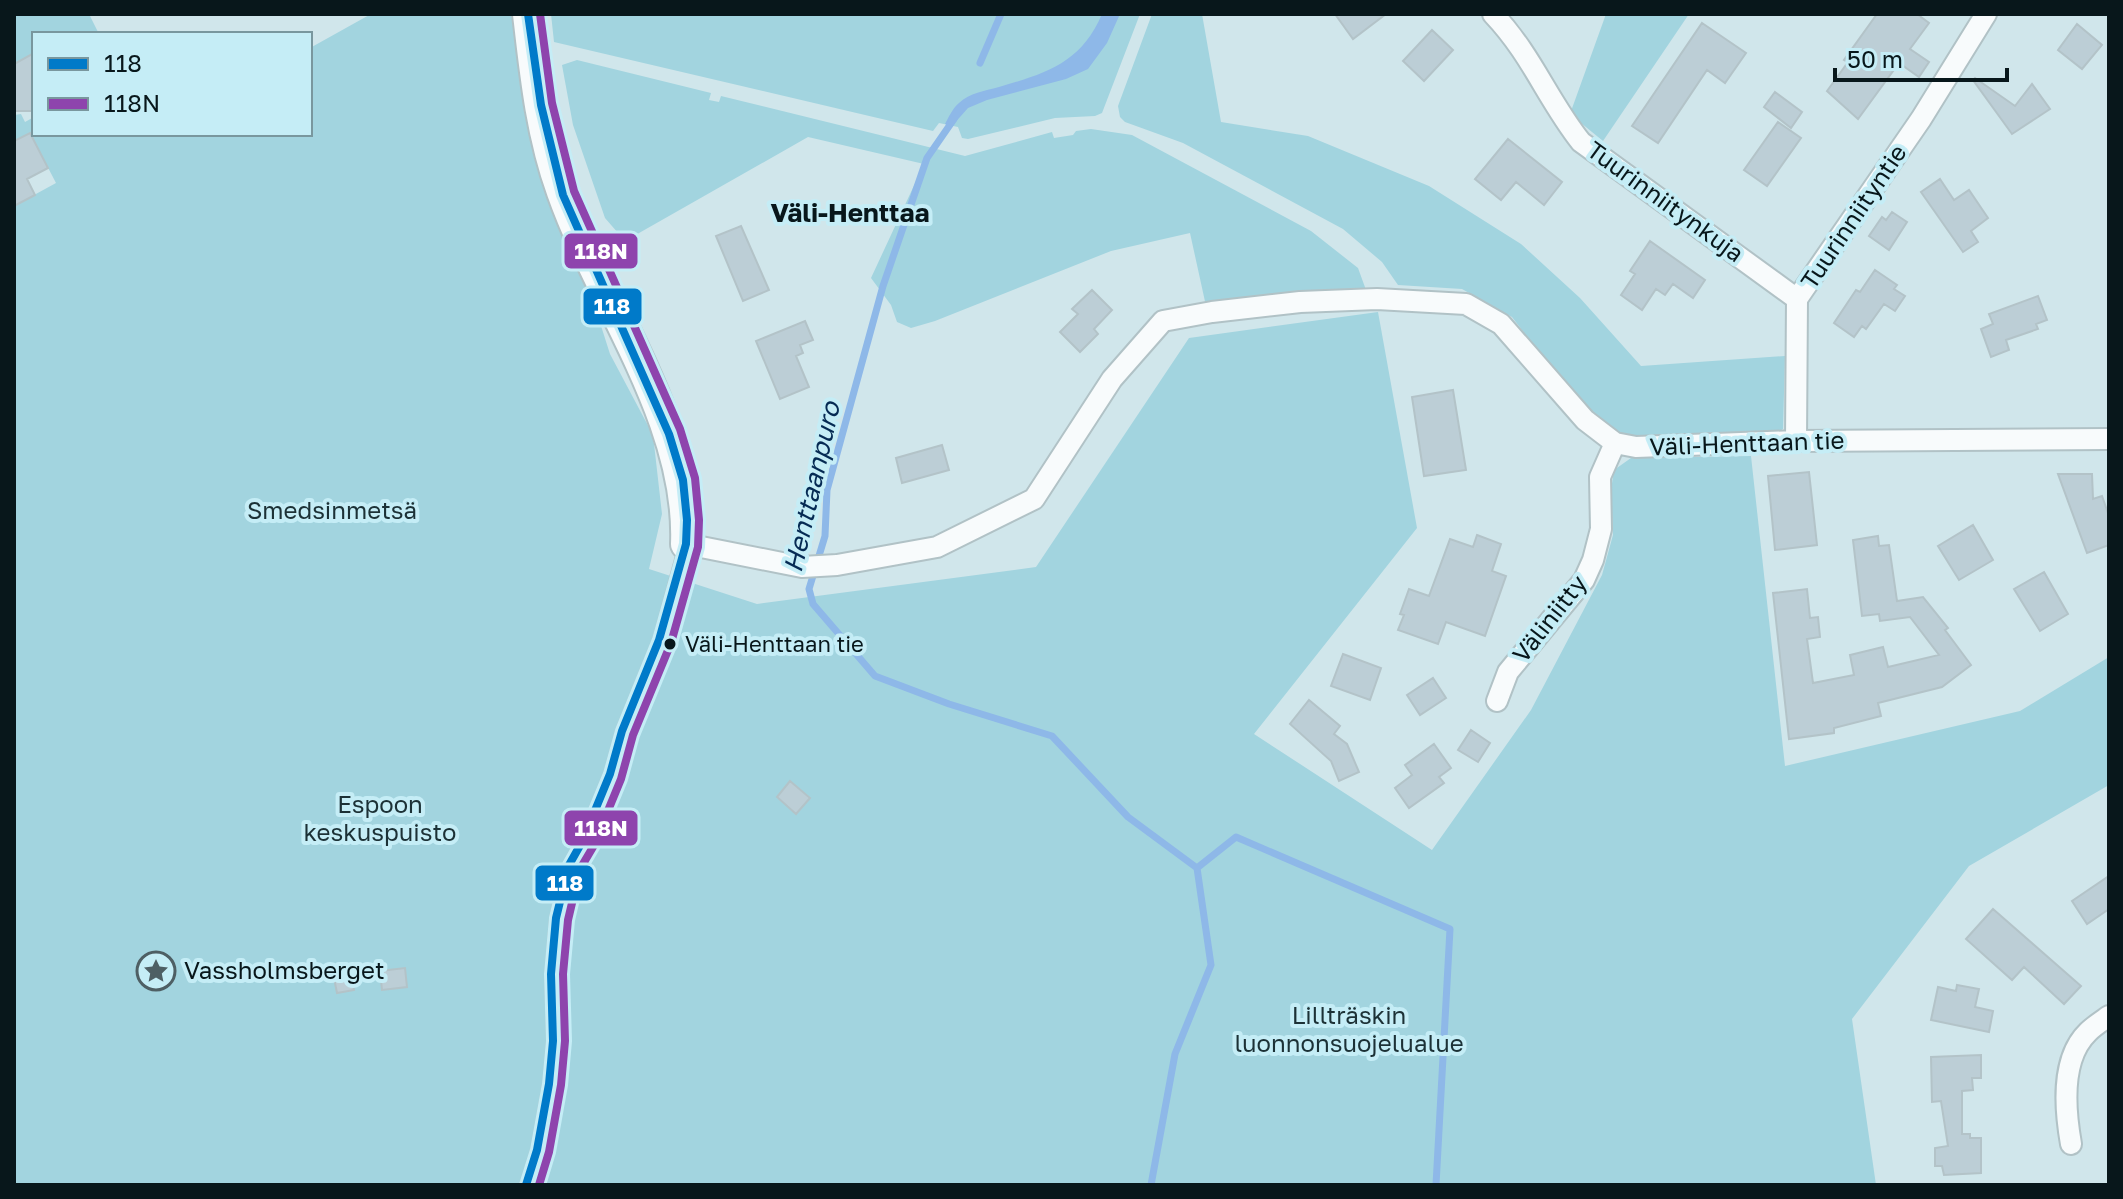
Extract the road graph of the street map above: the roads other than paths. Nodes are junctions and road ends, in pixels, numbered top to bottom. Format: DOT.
graph roads {
  1 [pos="528,14"];
  2 [pos="1493,14"];
  3 [pos="1986,14"];
  4 [pos="1797,299"];
  5 [pos="2109,439"];
  6 [pos="1796,441"];
  7 [pos="1615,443"];
  8 [pos="686,544"];
  9 [pos="1497,701"];
  10 [pos="2109,1016"];
  11 [pos="2071,1144"];
  12 [pos="526,1185"];
  1 -- 8 [label="street"];
  2 -- 4 [label="street, Tuurinniitynkuja"];
  3 -- 4 [label="street, Tuurinniityntie"];
  4 -- 6 [label="street, Tuurinniityntie"];
  5 -- 6 [label="street, Väli-Henttaan tie"];
  6 -- 7 [label="street, Väli-Henttaan tie"];
  7 -- 8 [label="street, Väli-Henttaan tie"];
  7 -- 9 [label="street, Väliniitty"];
  8 -- 12 [label="lane"];
  10 -- 11 [label="street"];
}
